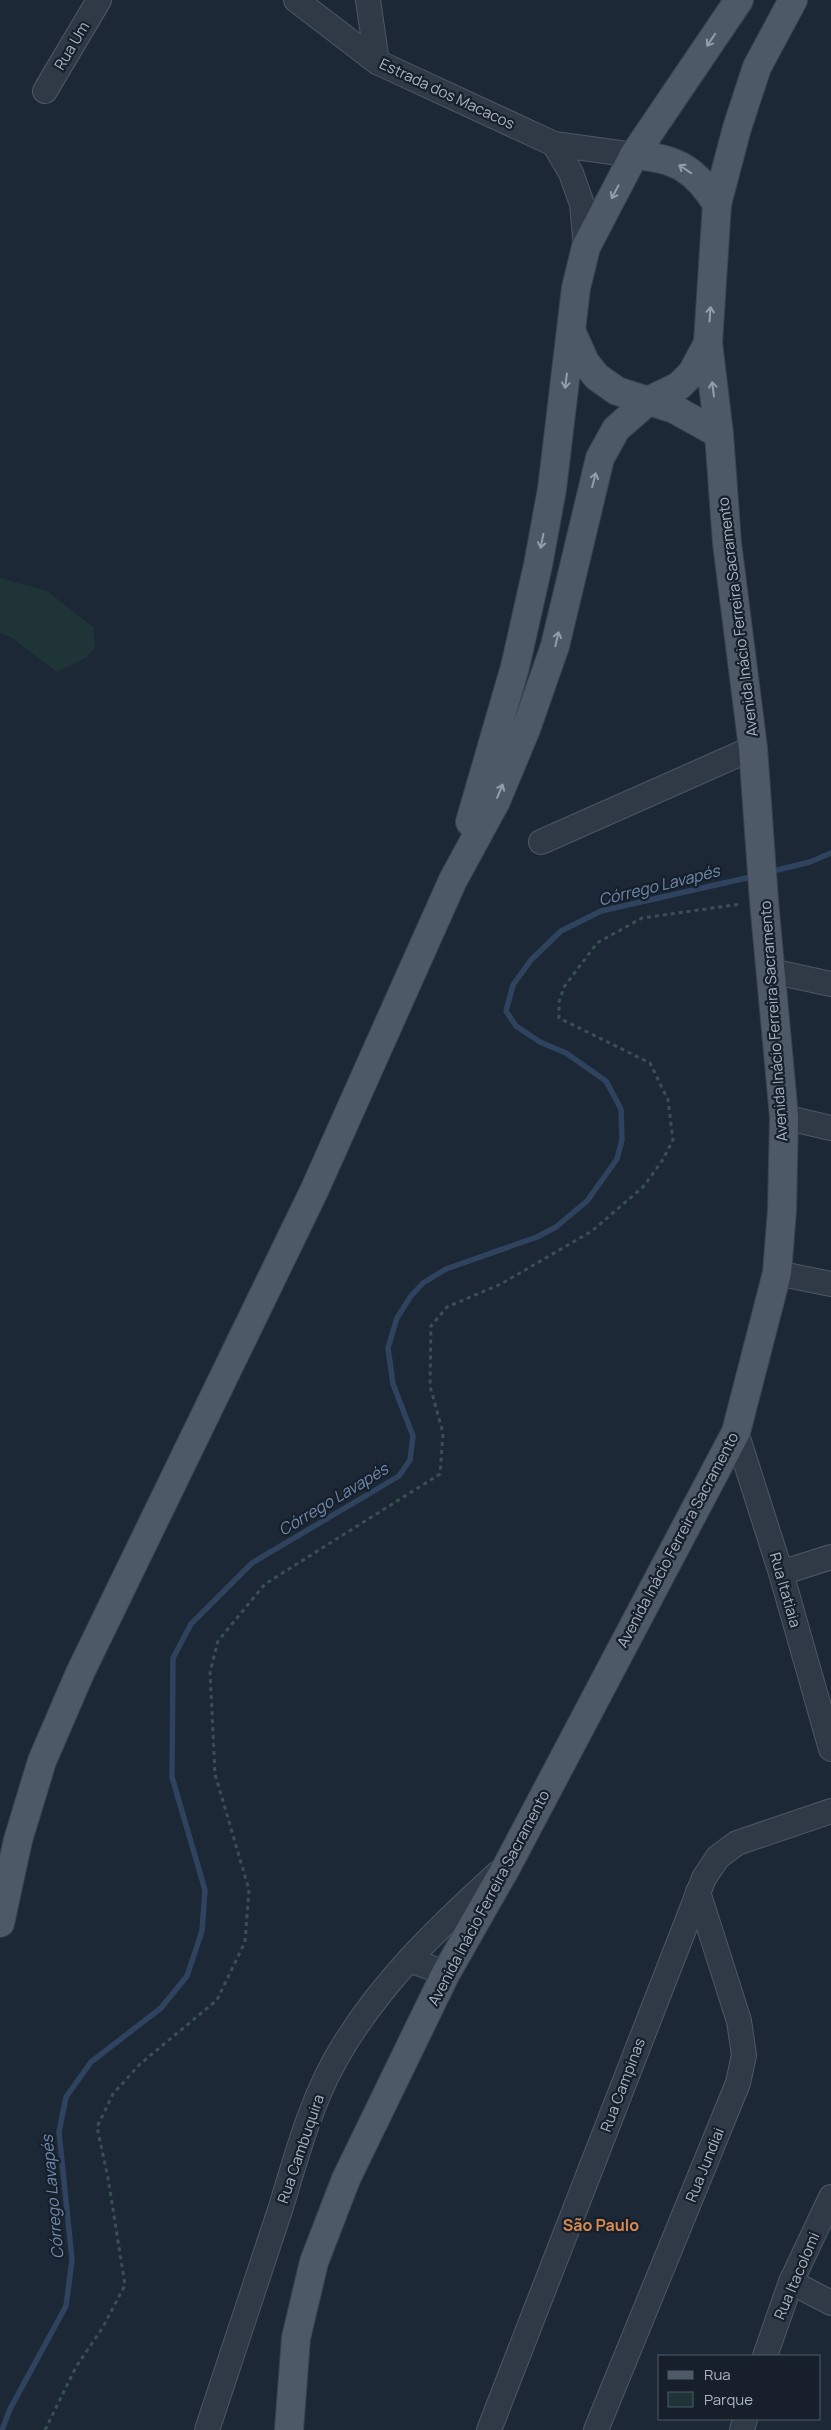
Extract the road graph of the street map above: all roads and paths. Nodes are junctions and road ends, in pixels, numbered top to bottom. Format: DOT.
graph roads {
  1 [pos="99,0"];
  2 [pos="296,0"];
  3 [pos="368,0"];
  4 [pos="739,0"];
  5 [pos="792,0"];
  6 [pos="378,62"];
  7 [pos="45,91"];
  8 [pos="554,144"];
  9 [pos="634,155"];
  10 [pos="717,204"];
  11 [pos="586,247"];
  12 [pos="572,333"];
  13 [pos="708,344"];
  14 [pos="648,401"];
  15 [pos="719,434"];
  16 [pos="754,748"];
  17 [pos="541,842"];
  18 [pos="452,880"];
  19 [pos="764,901"];
  20 [pos="771,971"];
  21 [pos="831,984"];
  22 [pos="784,1117"];
  23 [pos="831,1128"];
  24 [pos="777,1273"];
  25 [pos="831,1284"];
  26 [pos="736,1432"];
  27 [pos="831,1557"];
  28 [pos="781,1573"];
  29 [pos="831,1749"];
  30 [pos="831,1811"];
  31 [pos="507,1866"];
  32 [pos="698,1892"];
  33 [pos="0,1923"];
  34 [pos="409,1960"];
  35 [pos="446,1973"];
  36 [pos="831,2197"];
  37 [pos="791,2282"];
  38 [pos="831,2303"];
  39 [pos="765,2355"];
  40 [pos="45,2430"];
  41 [pos="207,2430"];
  42 [pos="288,2430"];
  43 [pos="489,2430"];
  44 [pos="596,2430"];
  1 -- 7 [label="street, Rua Um"];
  2 -- 6 [label="street, Estrada dos Macacos"];
  3 -- 6 [label="street"];
  4 -- 9 [label="main road, one-way"];
  5 -- 10 [label="main road"];
  6 -- 8 [label="street, Estrada dos Macacos"];
  8 -- 9 [label="street, Estrada dos Macacos"];
  8 -- 11 [label="street"];
  10 -- 9 [label="main road, one-way"];
  9 -- 11 [label="main road, one-way"];
  13 -- 10 [label="main road, one-way"];
  11 -- 12 [label="main road"];
  12 -- 14 [label="main road"];
  12 -- 18 [label="main road, one-way"];
  13 -- 14 [label="main road"];
  15 -- 13 [label="main road, Avenida Inácio Ferreira Sacramento, one-way"];
  14 -- 15 [label="main road"];
  18 -- 14 [label="main road, one-way"];
  15 -- 16 [label="main road, Avenida Inácio Ferreira Sacramento"];
  16 -- 17 [label="street"];
  16 -- 19 [label="main road, Avenida Inácio Ferreira Sacramento"];
  18 -- 33 [label="main road"];
  19 -- 20 [label="main road, Avenida Inácio Ferreira Sacramento"];
  19 -- 40 [label="path"];
  20 -- 21 [label="street"];
  20 -- 22 [label="main road, Avenida Inácio Ferreira Sacramento"];
  22 -- 23 [label="street"];
  22 -- 24 [label="main road, Avenida Inácio Ferreira Sacramento"];
  24 -- 25 [label="street"];
  24 -- 26 [label="main road, Avenida Inácio Ferreira Sacramento"];
  26 -- 28 [label="street, Rua Itatiaia"];
  26 -- 31 [label="main road, Avenida Inácio Ferreira Sacramento"];
  27 -- 28 [label="street"];
  28 -- 29 [label="street, Rua Itatiaia"];
  30 -- 32 [label="street, Rua Campinas"];
  31 -- 34 [label="street, Rua Cambuquira"];
  31 -- 35 [label="main road, Avenida Inácio Ferreira Sacramento"];
  32 -- 43 [label="street, Rua Campinas"];
  32 -- 44 [label="street, Rua Jundiai"];
  34 -- 35 [label="street"];
  34 -- 41 [label="street, Rua Cambuquira"];
  35 -- 42 [label="main road, Avenida Inácio Ferreira Sacramento"];
  36 -- 37 [label="street, Rua Itacolomi"];
  37 -- 38 [label="street"];
  37 -- 39 [label="street, Rua Itacolomi"];
}
